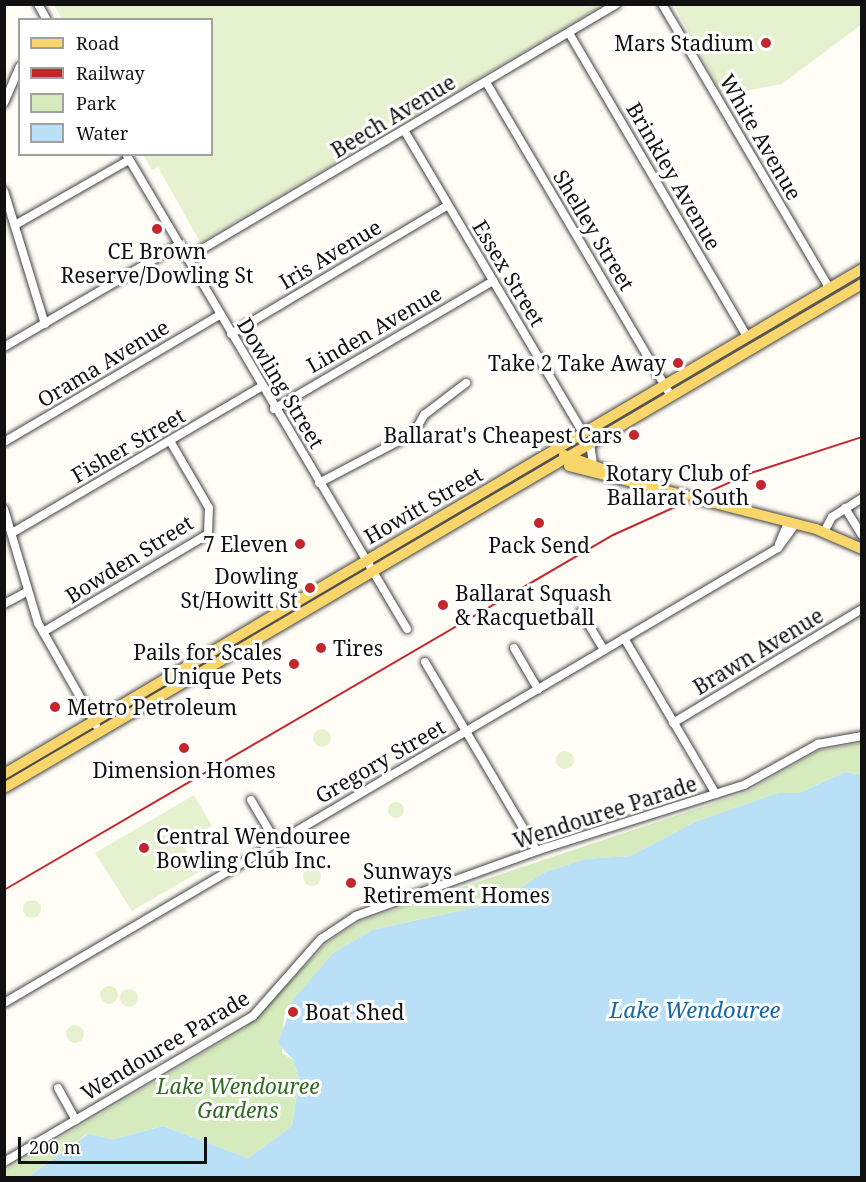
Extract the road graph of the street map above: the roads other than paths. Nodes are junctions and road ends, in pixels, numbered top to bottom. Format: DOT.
graph roads {
  1 [pos="38,4"];
  2 [pos="617,4"];
  3 [pos="662,4"];
  4 [pos="46,18"];
  5 [pos="569,33"];
  6 [pos="18,71"];
  7 [pos="486,82"];
  8 [pos="4,103"];
  9 [pos="404,130"];
  10 [pos="127,157"];
  11 [pos="4,191"];
  12 [pos="448,205"];
  13 [pos="15,225"];
  14 [pos="180,244"];
  15 [pos="187,258"];
  16 [pos="861,269"];
  17 [pos="493,281"];
  18 [pos="861,284"];
  19 [pos="829,288"];
  20 [pos="220,315"];
  21 [pos="45,324"];
  22 [pos="231,334"];
  23 [pos="747,337"];
  24 [pos="4,347"];
  25 [pos="466,383"];
  26 [pos="665,386"];
  27 [pos="261,387"];
  28 [pos="671,396"];
  29 [pos="274,409"];
  30 [pos="587,438"];
  31 [pos="170,441"];
  32 [pos="4,442"];
  33 [pos="557,450"];
  34 [pos="564,462"];
  35 [pos="593,464"];
  36 [pos="320,483"];
  37 [pos="641,483"];
  38 [pos="490,496"];
  39 [pos="861,498"];
  40 [pos="845,507"];
  41 [pos="4,509"];
  42 [pos="791,524"];
  43 [pos="824,532"];
  44 [pos="12,533"];
  45 [pos="861,535"];
  46 [pos="861,549"];
  47 [pos="861,558"];
  48 [pos="366,561"];
  49 [pos="372,572"];
  50 [pos="28,591"];
  51 [pos="4,604"];
  52 [pos="861,609"];
  53 [pos="580,612"];
  54 [pos="407,629"];
  55 [pos="43,632"];
  56 [pos="624,638"];
  57 [pos="514,648"];
  58 [pos="604,650"];
  59 [pos="425,662"];
  60 [pos="538,689"];
  61 [pos="673,723"];
  62 [pos="97,727"];
  63 [pos="466,731"];
  64 [pos="861,736"];
  65 [pos="4,774"];
  66 [pos="4,788"];
  67 [pos="716,795"];
  68 [pos="251,800"];
  69 [pos="276,842"];
  70 [pos="536,850"];
  71 [pos="4,1003"];
  72 [pos="58,1088"];
  73 [pos="76,1120"];
  74 [pos="4,1162"];
  1 -- 4 [label="street"];
  2 -- 5 [label="street, Beech Avenue"];
  3 -- 19 [label="street, White Avenue"];
  5 -- 7 [label="street, Beech Avenue"];
  5 -- 23 [label="street, Brinkley Avenue"];
  6 -- 8 [label="street"];
  7 -- 9 [label="street, Beech Avenue"];
  7 -- 26 [label="street, Shelley Street"];
  9 -- 12 [label="street, Essex Street"];
  9 -- 15 [label="street, Beech Avenue"];
  10 -- 13 [label="street"];
  10 -- 14 [label="street, Dowling Street"];
  11 -- 13 [label="street"];
  12 -- 17 [label="street, Essex Street"];
  12 -- 22 [label="street, Iris Avenue"];
  13 -- 21 [label="street"];
  14 -- 15 [label="street, Dowling Street"];
  14 -- 21 [label="street"];
  15 -- 20 [label="street, Dowling Street"];
  16 -- 19 [label="main road, Howitt Street"];
  17 -- 29 [label="street, Linden Avenue"];
  17 -- 30 [label="street, Essex Street"];
  18 -- 28 [label="main road, Howitt Street"];
  19 -- 23 [label="main road, Howitt Street"];
  20 -- 22 [label="street, Dowling Street"];
  20 -- 32 [label="street, Orama Avenue"];
  21 -- 24 [label="street"];
  22 -- 27 [label="street, Dowling Street"];
  23 -- 26 [label="main road, Howitt Street"];
  25 -- 36 [label="street"];
  26 -- 28 [label="street, Shelley Street"];
  26 -- 30 [label="main road, Howitt Street"];
  27 -- 29 [label="street, Dowling Street"];
  27 -- 31 [label="street, Fisher Street"];
  28 -- 30 [label="main road, Howitt Street"];
  29 -- 36 [label="street, Dowling Street"];
  30 -- 33 [label="main road, Howitt Street"];
  30 -- 34 [label="main road, Howitt Street"];
  30 -- 35 [label="street"];
  31 -- 44 [label="street, Fisher Street"];
  31 -- 55 [label="street, Bowden Street"];
  33 -- 34 [label="main road"];
  33 -- 38 [label="main road, Howitt Street"];
  34 -- 35 [label="main road"];
  34 -- 37 [label="main road"];
  34 -- 38 [label="main road, Howitt Street"];
  35 -- 37 [label="main road"];
  36 -- 48 [label="street, Dowling Street"];
  37 -- 42 [label="main road"];
  38 -- 48 [label="main road, Howitt Street"];
  38 -- 49 [label="main road, Howitt Street"];
  39 -- 40 [label="street"];
  40 -- 43 [label="street"];
  40 -- 45 [label="street"];
  41 -- 44 [label="street"];
  42 -- 43 [label="main road"];
  42 -- 47 [label="main road"];
  42 -- 56 [label="street, Gregory Street"];
  43 -- 46 [label="main road"];
  44 -- 50 [label="street"];
  48 -- 49 [label="street, Dowling Street"];
  48 -- 62 [label="main road, Howitt Street"];
  49 -- 54 [label="street, Dowling Street"];
  49 -- 62 [label="main road, Howitt Street"];
  50 -- 51 [label="street"];
  50 -- 55 [label="street"];
  52 -- 61 [label="street, Brawn Avenue"];
  53 -- 58 [label="street"];
  55 -- 62 [label="street"];
  56 -- 58 [label="street, Gregory Street"];
  56 -- 61 [label="street"];
  57 -- 60 [label="street"];
  58 -- 60 [label="street, Gregory Street"];
  59 -- 63 [label="street"];
  60 -- 63 [label="street, Gregory Street"];
  61 -- 67 [label="street"];
  62 -- 65 [label="main road, Howitt Street"];
  62 -- 66 [label="main road, Howitt Street"];
  63 -- 69 [label="street, Gregory Street"];
  63 -- 70 [label="street"];
  64 -- 67 [label="street, Wendouree Parade"];
  67 -- 70 [label="street, Wendouree Parade"];
  68 -- 69 [label="street"];
  69 -- 71 [label="street, Gregory Street"];
  70 -- 73 [label="street, Wendouree Parade"];
  72 -- 73 [label="street"];
  73 -- 74 [label="street, Wendouree Parade"];
}
